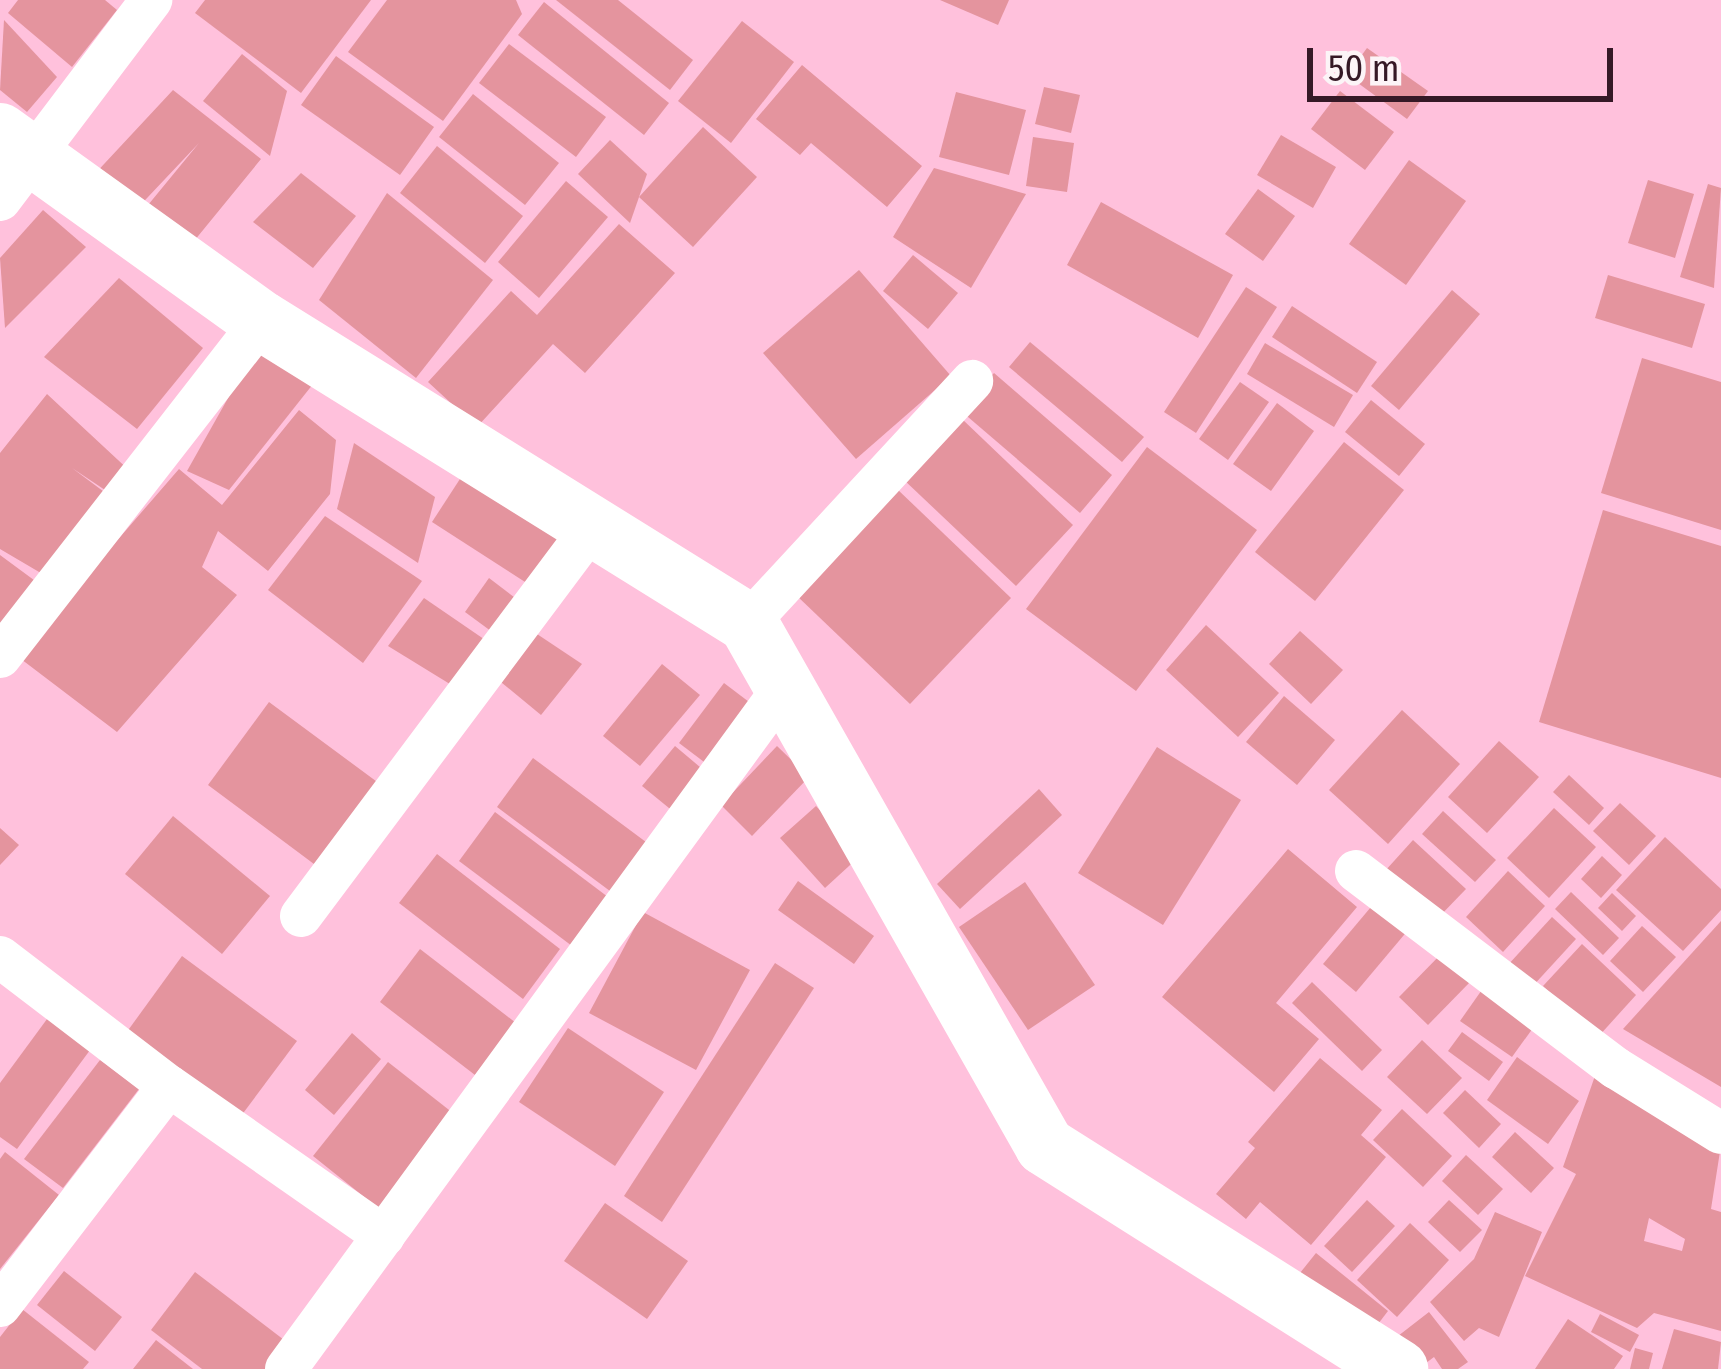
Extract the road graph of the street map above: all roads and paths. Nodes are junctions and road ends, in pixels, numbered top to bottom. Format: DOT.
graph roads {
  1 [pos="151,0"];
  2 [pos="11,163"];
  3 [pos="262,321"];
  4 [pos="972,381"];
  5 [pos="593,526"];
  6 [pos="748,623"];
  7 [pos="0,657"];
  8 [pos="784,687"];
  9 [pos="1356,871"];
  10 [pos="301,916"];
  11 [pos="0,957"];
  12 [pos="169,1086"];
  13 [pos="1721,1133"];
  14 [pos="384,1236"];
  15 [pos="0,1306"];
  16 [pos="286,1369"];
  17 [pos="1398,1369"];
  1 -- 2 [label="street"];
  2 -- 3 [label="street"];
  3 -- 5 [label="street"];
  3 -- 7 [label="street"];
  4 -- 6 [label="street"];
  5 -- 6 [label="street"];
  5 -- 10 [label="street"];
  6 -- 8 [label="street"];
  8 -- 14 [label="street"];
  8 -- 17 [label="street"];
  9 -- 13 [label="street"];
  11 -- 12 [label="street"];
  12 -- 14 [label="street"];
  12 -- 15 [label="street"];
  14 -- 16 [label="street"];
}
